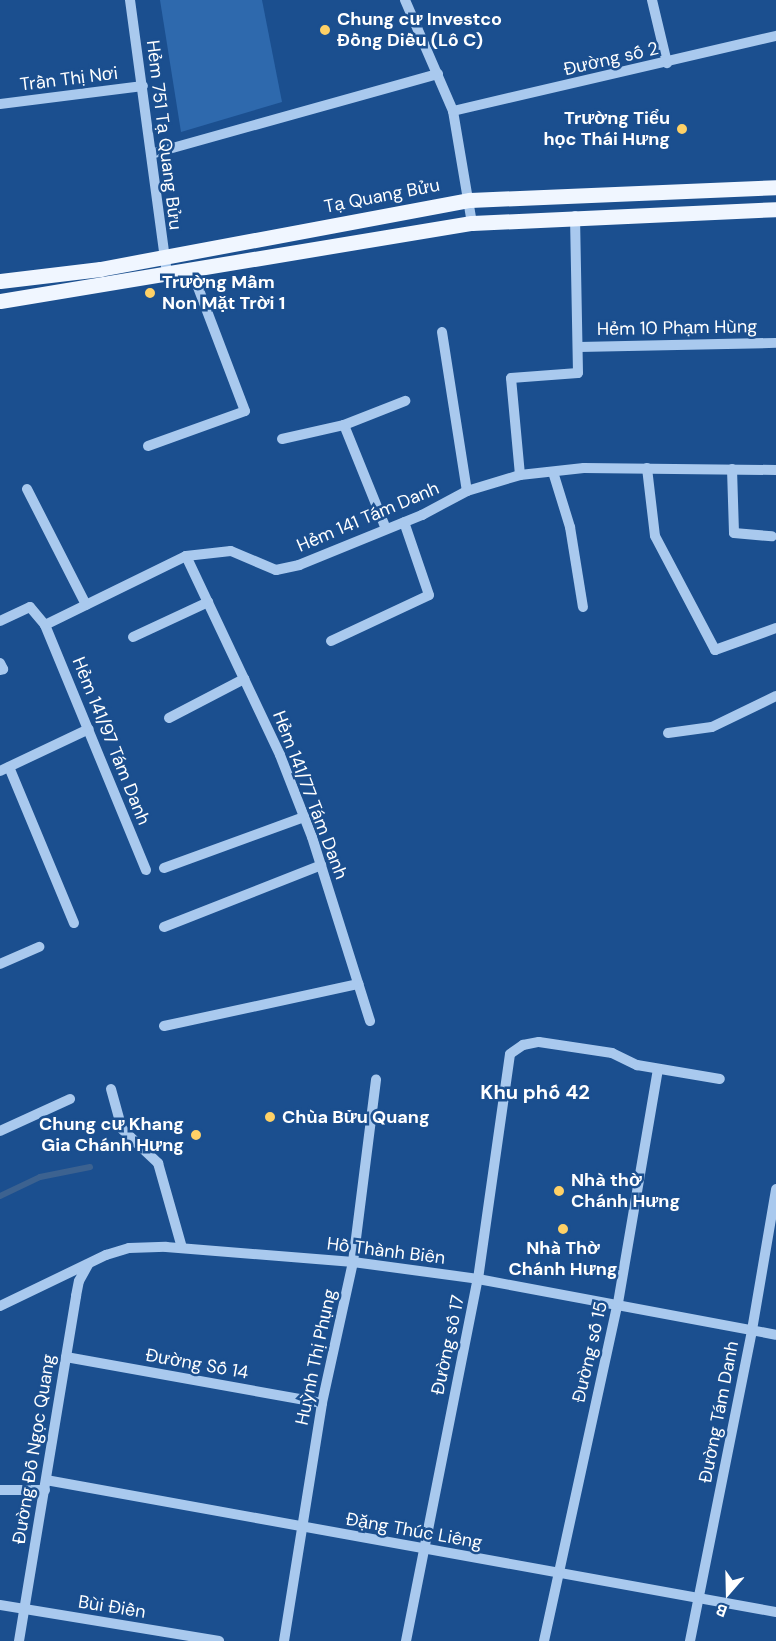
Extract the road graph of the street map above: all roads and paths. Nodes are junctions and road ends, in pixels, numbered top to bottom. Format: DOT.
graph roads {
  1 [pos="130,0"];
  2 [pos="405,0"];
  3 [pos="652,0"];
  4 [pos="776,36"];
  5 [pos="667,63"];
  6 [pos="438,74"];
  7 [pos="143,86"];
  8 [pos="0,104"];
  9 [pos="453,111"];
  10 [pos="151,154"];
  11 [pos="776,187"];
  12 [pos="470,200"];
  13 [pos="776,209"];
  14 [pos="575,216"];
  15 [pos="472,223"];
  16 [pos="163,257"];
  17 [pos="191,269"];
  18 [pos="166,274"];
  19 [pos="0,281"];
  20 [pos="0,301"];
  21 [pos="442,332"];
  22 [pos="776,343"];
  23 [pos="579,347"];
  24 [pos="405,401"];
  25 [pos="344,425"];
  26 [pos="282,439"];
  27 [pos="148,446"];
  28 [pos="647,468"];
  29 [pos="732,469"];
  30 [pos="776,470"];
  31 [pos="553,472"];
  32 [pos="520,475"];
  33 [pos="27,489"];
  34 [pos="467,490"];
  35 [pos="405,522"];
  36 [pos="386,530"];
  37 [pos="772,536"];
  38 [pos="186,556"];
  39 [pos="208,602"];
  40 [pos="86,605"];
  41 [pos="583,607"];
  42 [pos="0,621"];
  43 [pos="45,625"];
  44 [pos="776,628"];
  45 [pos="133,637"];
  46 [pos="331,641"];
  47 [pos="0,663"];
  48 [pos="0,670"];
  49 [pos="244,679"];
  50 [pos="776,696"];
  51 [pos="170,718"];
  52 [pos="89,729"];
  53 [pos="668,733"];
  54 [pos="4,769"];
  55 [pos="304,817"];
  56 [pos="321,865"];
  57 [pos="164,868"];
  58 [pos="146,870"];
  59 [pos="74,923"];
  60 [pos="164,927"];
  61 [pos="39,947"];
  62 [pos="0,964"];
  63 [pos="359,984"];
  64 [pos="370,1021"];
  65 [pos="164,1026"];
  66 [pos="658,1069"];
  67 [pos="376,1079"];
  68 [pos="720,1079"];
  69 [pos="111,1089"];
  70 [pos="70,1099"];
  71 [pos="0,1131"];
  72 [pos="776,1189"];
  73 [pos="182,1248"];
  74 [pos="353,1262"];
  75 [pos="89,1265"];
  76 [pos="478,1279"];
  77 [pos="618,1303"];
  78 [pos="0,1306"];
  79 [pos="753,1330"];
  80 [pos="776,1335"];
  81 [pos="66,1357"];
  82 [pos="322,1403"];
  83 [pos="45,1485"];
  84 [pos="0,1490"];
  85 [pos="302,1528"];
  86 [pos="422,1550"];
  87 [pos="557,1573"];
  88 [pos="699,1599"];
  89 [pos="0,1605"];
  90 [pos="26,1609"];
  91 [pos="776,1612"];
  92 [pos="19,1641"];
  93 [pos="219,1641"];
  94 [pos="284,1641"];
  95 [pos="406,1641"];
  96 [pos="544,1641"];
  97 [pos="690,1641"];
  1 -- 7 [label="street, Hẻm 751 Tạ Quang Bửu"];
  2 -- 6 [label="street"];
  3 -- 5 [label="street"];
  4 -- 5 [label="street, Đường số 2"];
  5 -- 9 [label="street, Đường số 2"];
  6 -- 9 [label="street"];
  6 -- 10 [label="street"];
  7 -- 8 [label="street, Trần Thị Nơi"];
  7 -- 10 [label="street, Hẻm 751 Tạ Quang Bửu"];
  9 -- 12 [label="street"];
  10 -- 16 [label="street, Hẻm 751 Tạ Quang Bửu"];
  11 -- 12 [label="main road, Tạ Quang Bửu"];
  12 -- 15 [label="street"];
  12 -- 16 [label="main road, Tạ Quang Bửu"];
  13 -- 14 [label="main road"];
  14 -- 15 [label="main road"];
  14 -- 23 [label="street"];
  15 -- 17 [label="main road"];
  16 -- 18 [label="street, Hẻm 751 Tạ Quang Bửu"];
  16 -- 19 [label="main road, Tạ Quang Bửu"];
  17 -- 18 [label="main road"];
  17 -- 27 [label="street"];
  18 -- 20 [label="main road"];
  21 -- 34 [label="street"];
  22 -- 23 [label="street, Hẻm 10 Phạm Hùng"];
  23 -- 32 [label="street"];
  24 -- 25 [label="street"];
  25 -- 26 [label="street"];
  25 -- 36 [label="street"];
  28 -- 29 [label="street, Hẻm 141 Tám Danh"];
  28 -- 31 [label="street, Hẻm 141 Tám Danh"];
  28 -- 44 [label="street"];
  29 -- 30 [label="street, Hẻm 141 Tám Danh"];
  29 -- 37 [label="street"];
  31 -- 32 [label="street, Hẻm 141 Tám Danh"];
  31 -- 41 [label="street"];
  32 -- 34 [label="street, Hẻm 141 Tám Danh"];
  33 -- 40 [label="street"];
  34 -- 35 [label="street, Hẻm 141 Tám Danh"];
  35 -- 36 [label="street, Hẻm 141 Tám Danh"];
  35 -- 46 [label="street"];
  36 -- 38 [label="street, Hẻm 141 Tám Danh"];
  38 -- 39 [label="street, Hẻm 141/77 Tám Danh"];
  38 -- 40 [label="street, Hẻm 141 Tám Danh"];
  39 -- 45 [label="street"];
  39 -- 49 [label="street, Hẻm 141/77 Tám Danh"];
  40 -- 43 [label="street, Hẻm 141 Tám Danh"];
  42 -- 43 [label="street"];
  43 -- 52 [label="street, Hẻm 141/97 Tám Danh"];
  47 -- 48 [label="street"];
  49 -- 51 [label="street"];
  49 -- 55 [label="street, Hẻm 141/77 Tám Danh"];
  50 -- 53 [label="street"];
  52 -- 54 [label="street"];
  52 -- 58 [label="street, Hẻm 141/97 Tám Danh"];
  54 -- 59 [label="street"];
  55 -- 56 [label="street, Hẻm 141/77 Tám Danh"];
  55 -- 57 [label="street"];
  56 -- 60 [label="street"];
  56 -- 63 [label="street, Hẻm 141/77 Tám Danh"];
  61 -- 62 [label="street"];
  63 -- 64 [label="street, Hẻm 141/77 Tám Danh"];
  63 -- 65 [label="street"];
  66 -- 68 [label="street"];
  66 -- 76 [label="street, Đường số 17"];
  66 -- 77 [label="street, Đường số 15"];
  67 -- 74 [label="street, Huỳnh Thị Phụng"];
  69 -- 73 [label="street"];
  70 -- 71 [label="street"];
  72 -- 79 [label="street, Đường Tám Danh"];
  73 -- 74 [label="street, Hồ Thành Biên"];
  73 -- 75 [label="street, Hồ Thành Biên"];
  74 -- 76 [label="street, Hồ Thành Biên"];
  74 -- 82 [label="street, Huỳnh Thị Phụng"];
  75 -- 78 [label="street, Hồ Thành Biên"];
  75 -- 81 [label="street, Đường Đỗ Ngọc Quang"];
  76 -- 77 [label="street, Hồ Thành Biên"];
  76 -- 86 [label="street, Đường số 17"];
  77 -- 79 [label="street, Hồ Thành Biên"];
  77 -- 87 [label="street, Đường số 15"];
  79 -- 80 [label="street, Hồ Thành Biên"];
  79 -- 88 [label="street, Đường Tám Danh"];
  81 -- 82 [label="street, Đường Số 14"];
  81 -- 83 [label="street, Đường Đỗ Ngọc Quang"];
  82 -- 85 [label="street, Huỳnh Thị Phụng"];
  83 -- 84 [label="street, Đặng Thúc Liêng"];
  83 -- 85 [label="street, Đặng Thúc Liêng"];
  83 -- 90 [label="street, Đường Đỗ Ngọc Quang"];
  85 -- 86 [label="street, Đặng Thúc Liêng"];
  85 -- 94 [label="street, Huỳnh Thị Phụng"];
  86 -- 87 [label="street, Đặng Thúc Liêng"];
  86 -- 95 [label="street, Đường số 17"];
  87 -- 88 [label="street, Đặng Thúc Liêng"];
  87 -- 96 [label="street, Đường số 15"];
  88 -- 91 [label="street, Đặng Thúc Liêng"];
  88 -- 97 [label="street, Đường Tám Danh"];
  89 -- 90 [label="street, Bùi Điền"];
  90 -- 92 [label="street, Đường Đỗ Ngọc Quang"];
  90 -- 93 [label="street, Bùi Điền"];
}
